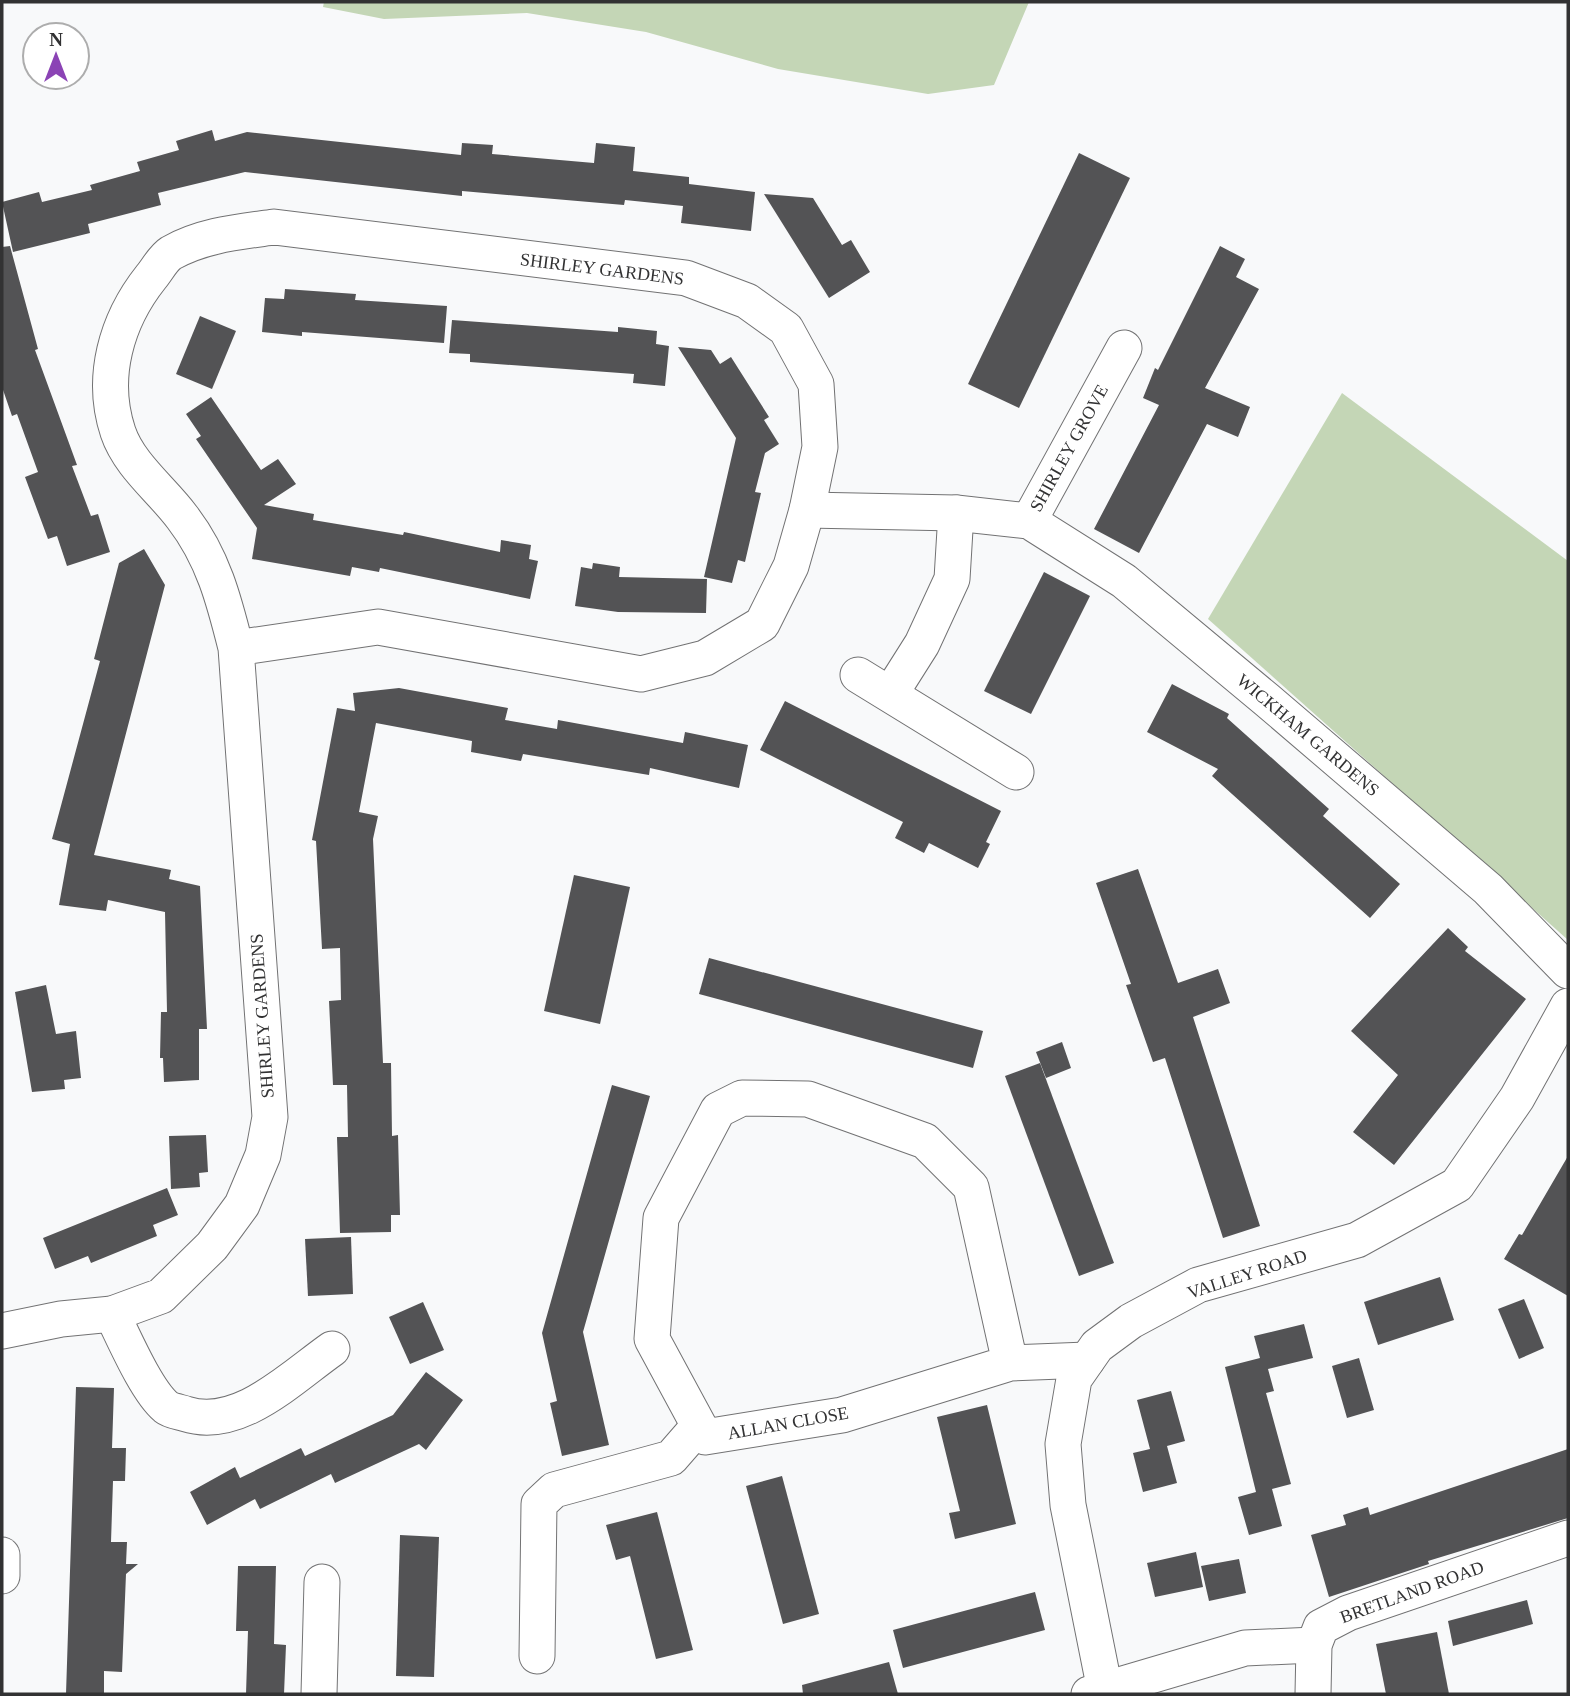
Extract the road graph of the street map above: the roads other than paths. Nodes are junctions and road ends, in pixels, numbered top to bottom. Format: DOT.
graph roads {
  1 [pos="1124,348"];
  2 [pos="807,510"];
  3 [pos="956,513"];
  4 [pos="1029,521"];
  5 [pos="236,648"];
  6 [pos="858,675"];
  7 [pos="891,694"];
  8 [pos="1016,772"];
  9 [pos="1568,971"];
  10 [pos="1568,1006"];
  11 [pos="112,1314"];
  12 [pos="2,1331"];
  13 [pos="332,1349"];
  14 [pos="1087,1360"];
  15 [pos="1010,1363"];
  16 [pos="698,1427"];
  17 [pos="1568,1538"];
  18 [pos="2,1555"];
  19 [pos="2,1576"];
  20 [pos="322,1582"];
  21 [pos="1314,1645"];
  22 [pos="537,1656"];
  23 [pos="1097,1692"];
  24 [pos="319,1694"];
  25 [pos="1313,1694"];
  1 -- 4 [label="street, SHIRLEY GROVE"];
  2 -- 3 [label="street, SHIRLEY GROVE"];
  2 -- 5 [label="street, SHIRLEY GARDENS"];
  2 -- 5 [label="street, SHIRLEY GARDENS"];
  3 -- 4 [label="street, SHIRLEY GROVE"];
  3 -- 7 [label="street"];
  4 -- 9 [label="street, WICKHAM GARDENS"];
  5 -- 11 [label="street, SHIRLEY GARDENS"];
  6 -- 7 [label="street"];
  7 -- 8 [label="street"];
  10 -- 14 [label="street, VALLEY ROAD"];
  11 -- 12 [label="street, SHIRLEY GARDENS"];
  11 -- 13 [label="street"];
  14 -- 15 [label="street, ALLAN CLOSE"];
  14 -- 23 [label="street, VALLEY ROAD"];
  15 -- 16 [label="street, ALLAN CLOSE"];
  15 -- 16 [label="street"];
  16 -- 22 [label="street"];
  17 -- 21 [label="street, BRETLAND ROAD"];
  18 -- 19 [label="street"];
  20 -- 24 [label="street"];
  21 -- 23 [label="street"];
  21 -- 25 [label="street"];
}
